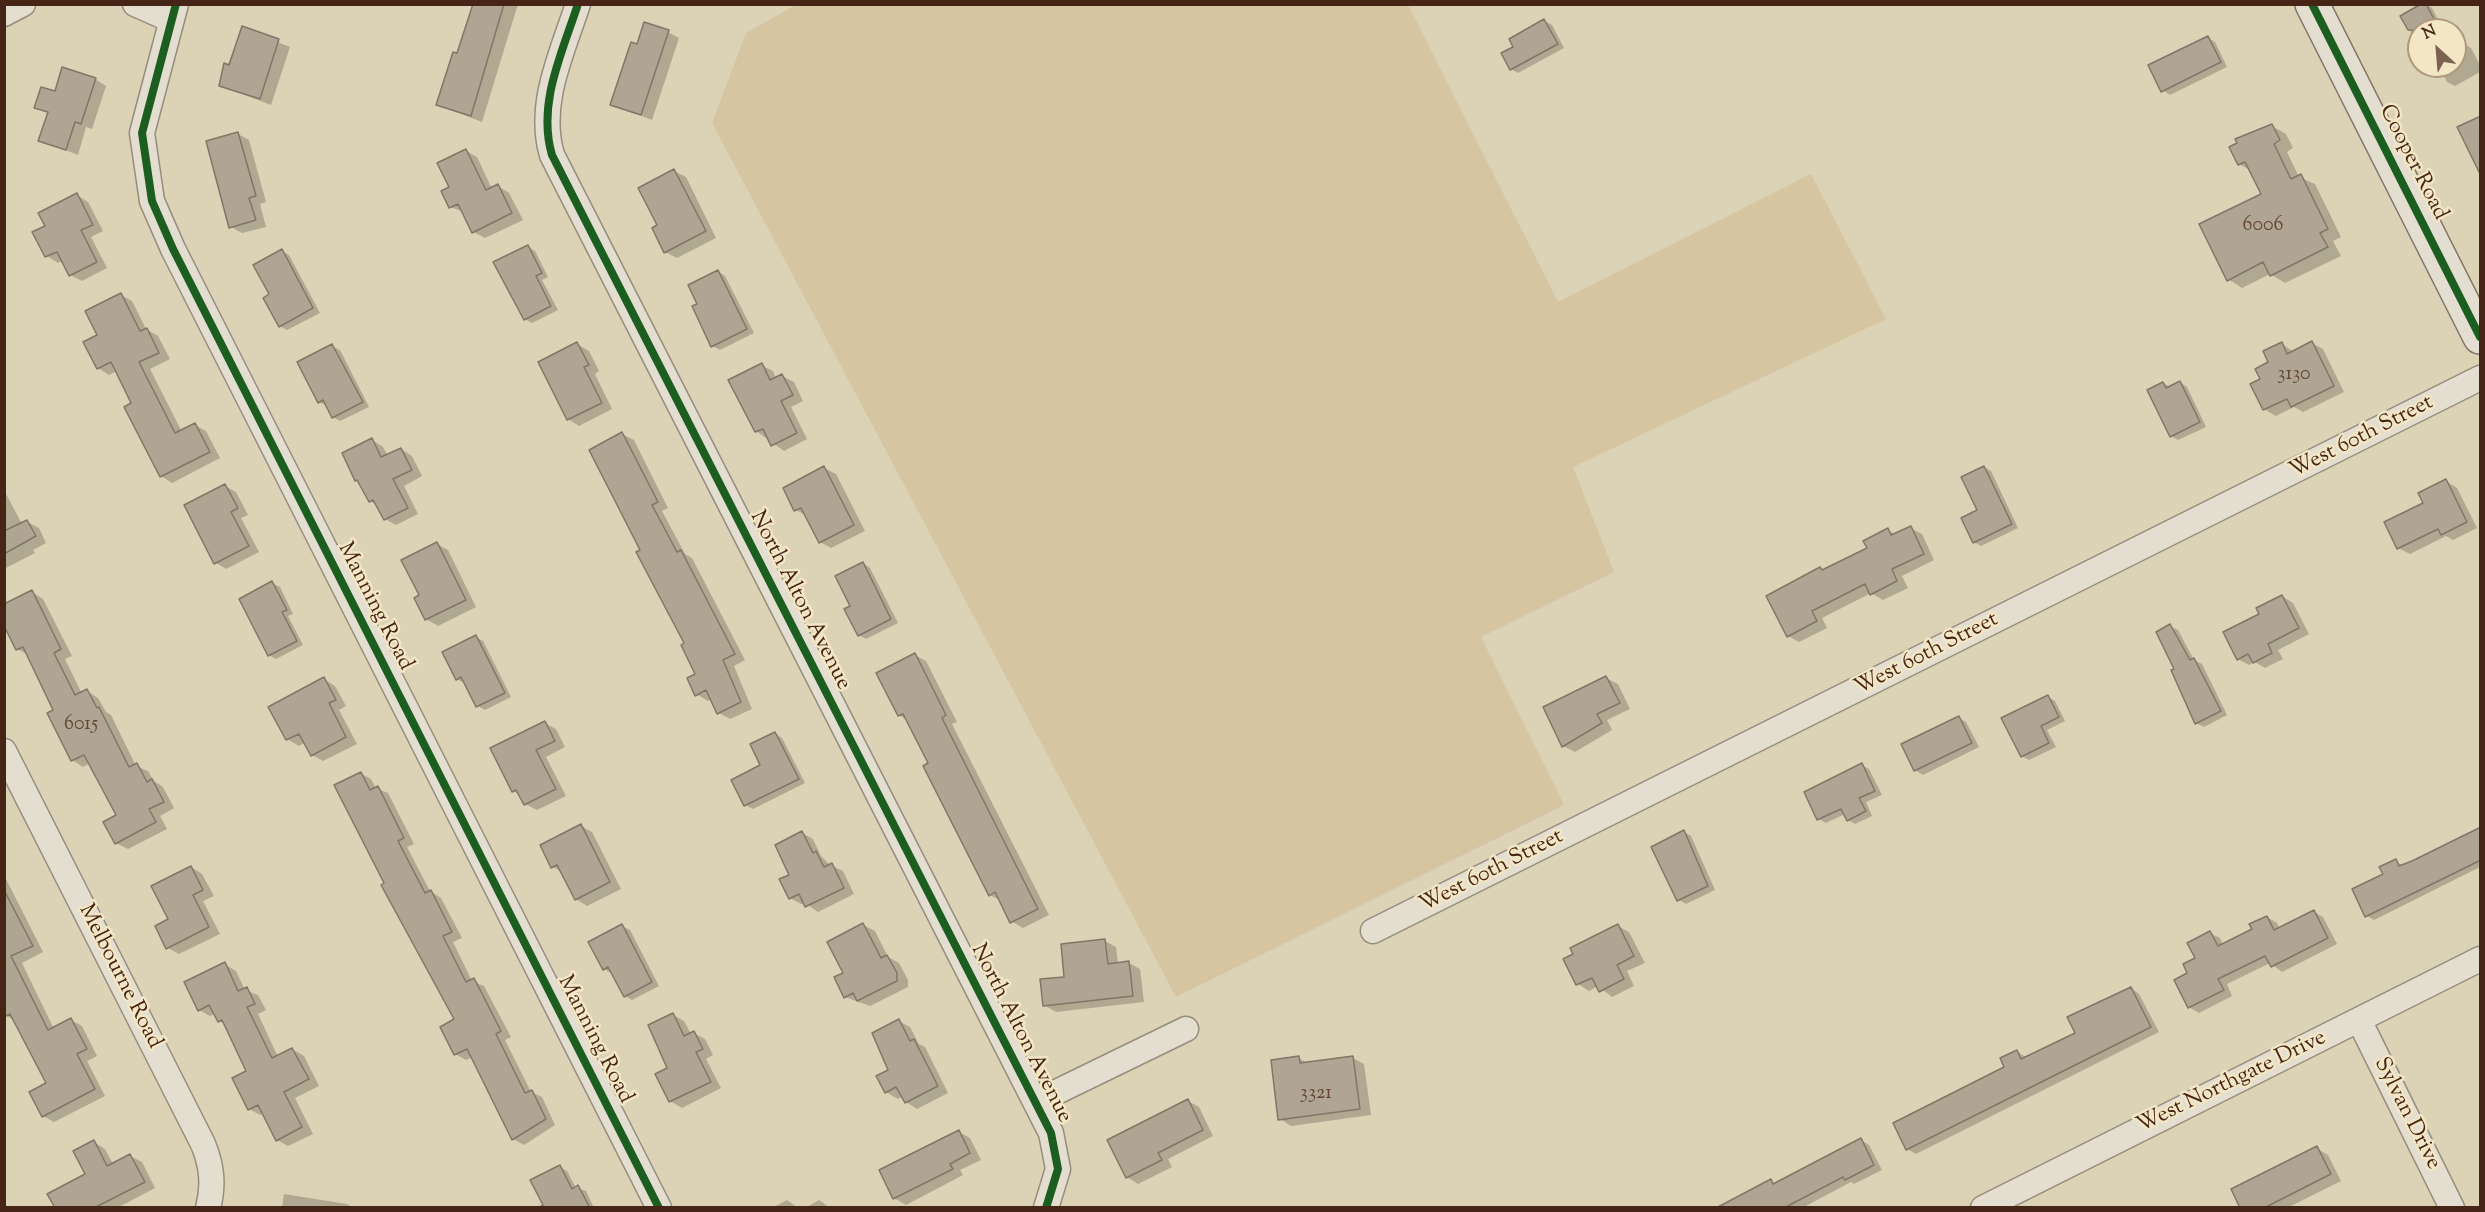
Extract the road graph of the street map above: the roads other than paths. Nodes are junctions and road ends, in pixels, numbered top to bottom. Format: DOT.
graph roads {
  1 [pos="23,4"];
  2 [pos="135,4"];
  3 [pos="578,4"];
  4 [pos="2312,4"];
  5 [pos="174,12"];
  6 [pos="4,14"];
  7 [pos="2481,337"];
  8 [pos="2481,378"];
  9 [pos="4,751"];
  10 [pos="1373,931"];
  11 [pos="2481,959"];
  12 [pos="2359,1020"];
  13 [pos="1186,1029"];
  14 [pos="1036,1102"];
  15 [pos="1986,1207"];
  16 [pos="208,1208"];
  17 [pos="659,1208"];
  18 [pos="1046,1208"];
  19 [pos="2452,1208"];
  1 -- 6 [label="street"];
  2 -- 5 [label="street"];
  3 -- 14 [label="street, North Alton Avenue"];
  4 -- 7 [label="main road, Cooper Road"];
  5 -- 17 [label="street, Manning Road"];
  8 -- 10 [label="street, West 60th Street"];
  9 -- 16 [label="street, Melbourne Road"];
  11 -- 12 [label="street, West Northgate Drive"];
  12 -- 15 [label="street, West Northgate Drive"];
  12 -- 19 [label="street, Sylvan Drive"];
  13 -- 14 [label="street"];
  14 -- 18 [label="street, North Alton Avenue"];
}
